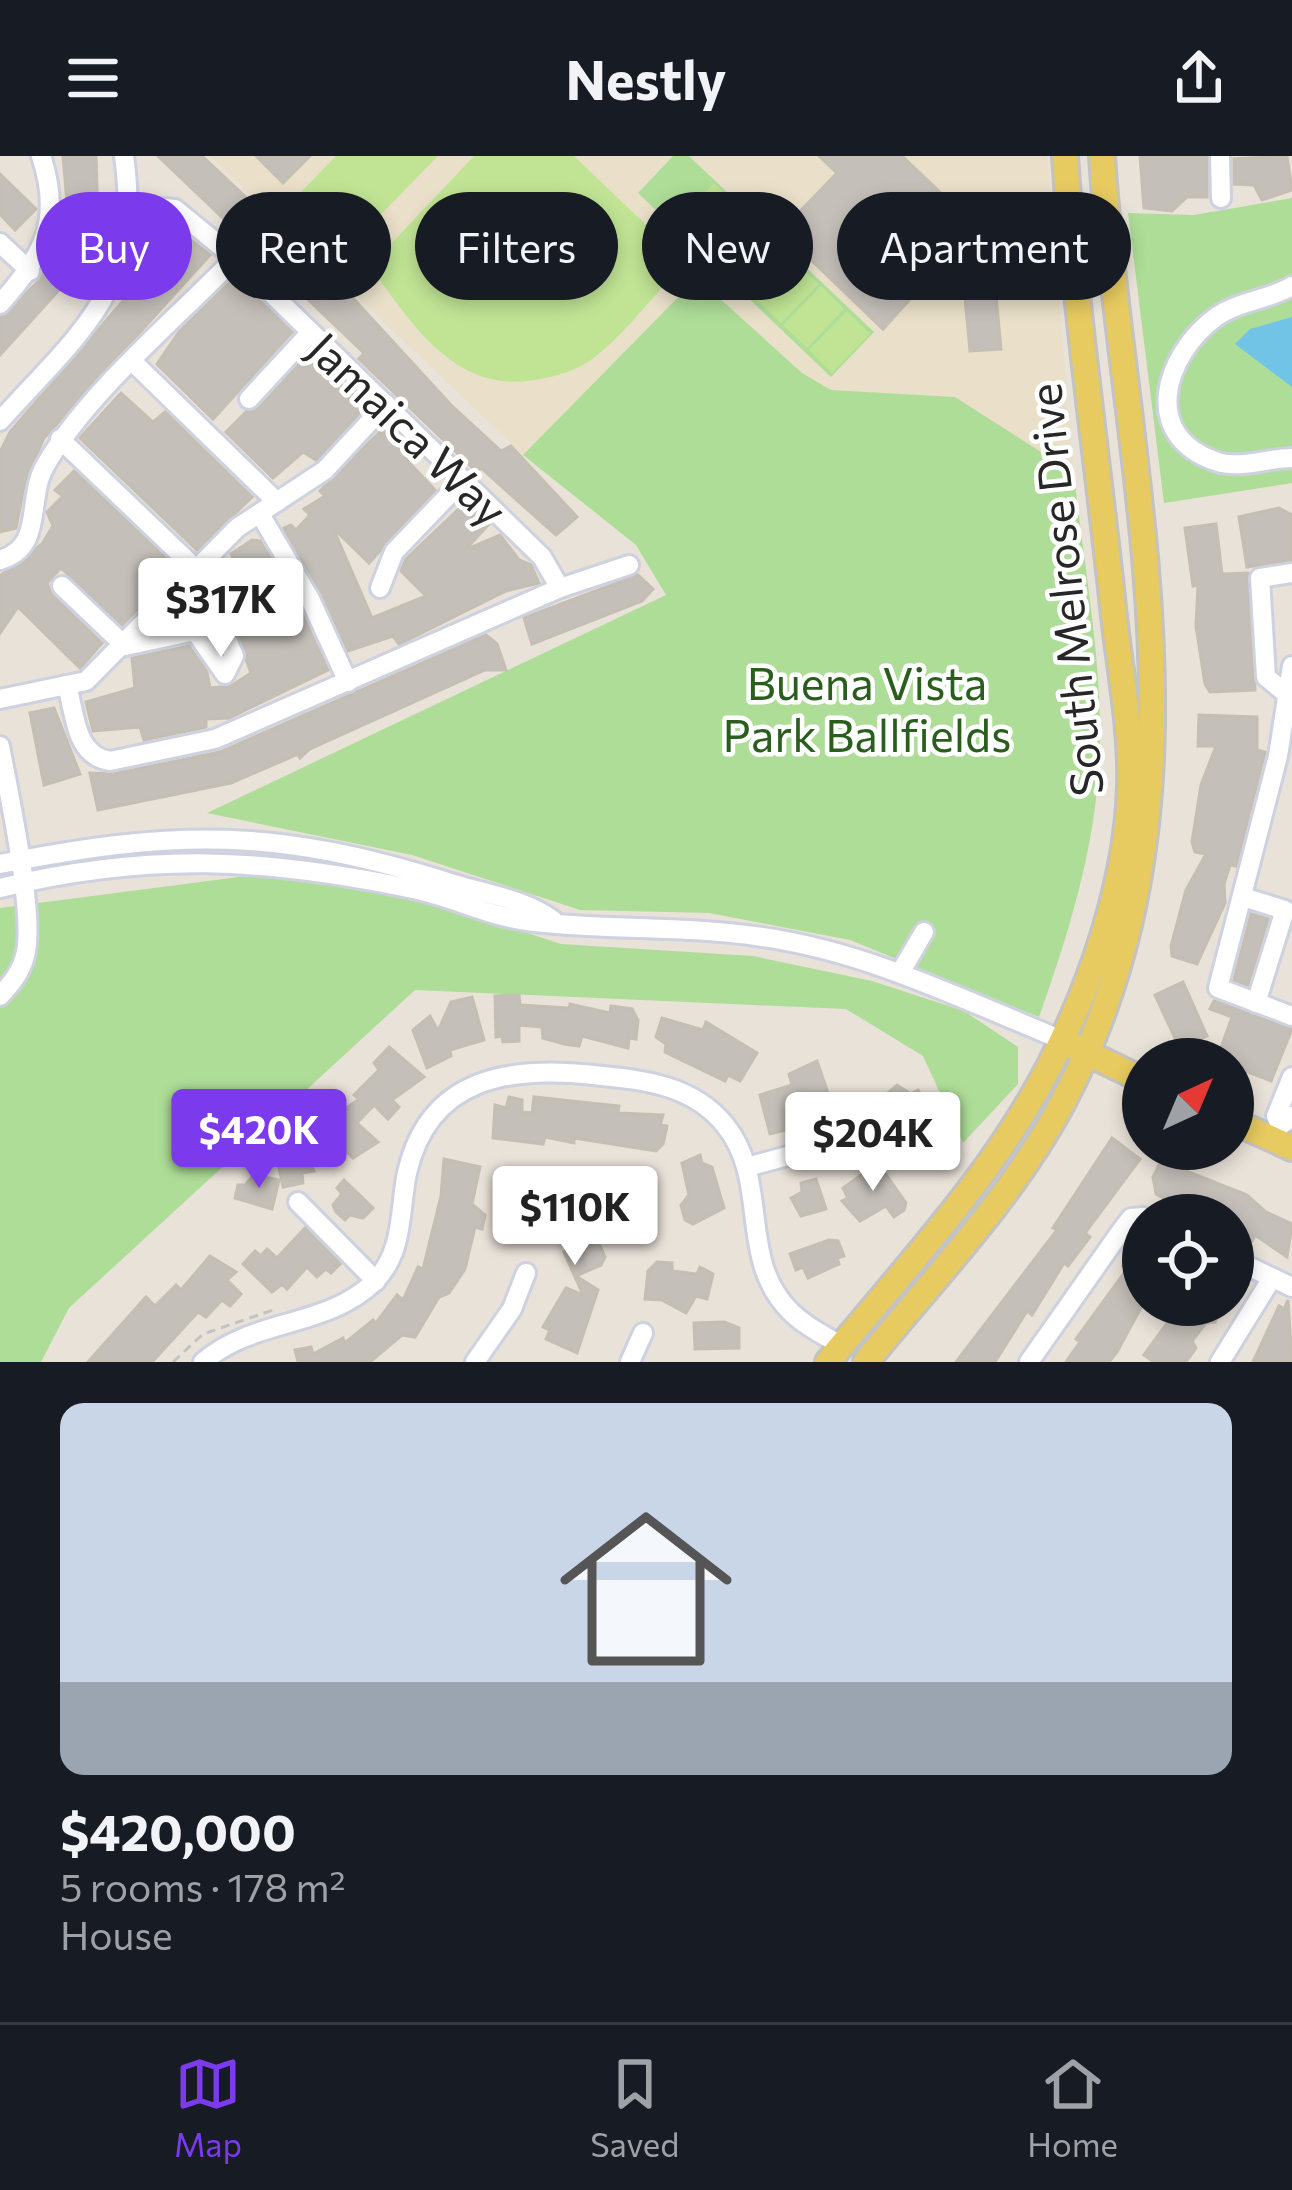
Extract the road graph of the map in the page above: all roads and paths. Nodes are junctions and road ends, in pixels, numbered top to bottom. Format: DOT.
graph roads {
  1 [pos="41,156"];
  2 [pos="124,156"];
  3 [pos="1065,156"];
  4 [pos="1102,156"];
  5 [pos="1220,156"];
  6 [pos="128,192"];
  7 [pos="1221,198"];
  8 [pos="192,223"];
  9 [pos="216,242"];
  10 [pos="0,243"];
  11 [pos="30,271"];
  12 [pos="216,278"];
  13 [pos="1292,286"];
  14 [pos="103,300"];
  15 [pos="278,300"];
  16 [pos="0,304"];
  17 [pos="311,332"];
  18 [pos="134,363"];
  19 [pos="249,400"];
  20 [pos="386,404"];
  21 [pos="0,422"];
  22 [pos="60,439"];
  23 [pos="1292,458"];
  24 [pos="463,480"];
  25 [pos="277,502"];
  26 [pos="260,514"];
  27 [pos="0,560"];
  28 [pos="628,565"];
  29 [pos="197,570"];
  30 [pos="1292,573"];
  31 [pos="62,586"];
  32 [pos="380,588"];
  33 [pos="560,588"];
  34 [pos="124,646"];
  35 [pos="1292,666"];
  36 [pos="348,682"];
  37 [pos="67,685"];
  38 [pos="1288,695"];
  39 [pos="0,699"];
  40 [pos="0,746"];
  41 [pos="10,862"];
  42 [pos="23,882"];
  43 [pos="0,888"];
  44 [pos="1243,897"];
  45 [pos="553,920"];
  46 [pos="924,932"];
  47 [pos="900,973"];
  48 [pos="0,996"];
  49 [pos="1256,1003"];
  50 [pos="1292,1016"];
  51 [pos="1062,1040"];
  52 [pos="1086,1053"];
  53 [pos="1122,1070"];
  54 [pos="1292,1077"];
  55 [pos="1254,1125"];
  56 [pos="1285,1132"];
  57 [pos="843,1141"];
  58 [pos="747,1167"];
  59 [pos="298,1202"];
  60 [pos="1122,1230"];
  61 [pos="1254,1269"];
  62 [pos="526,1273"];
  63 [pos="1272,1278"];
  64 [pos="376,1281"];
  65 [pos="1292,1287"];
  66 [pos="643,1333"];
  67 [pos="835,1354"];
  68 [pos="203,1362"];
  69 [pos="475,1362"];
  70 [pos="630,1362"];
  71 [pos="866,1362"];
  72 [pos="1029,1362"];
  73 [pos="1220,1362"];
  1 -- 11 [label="street"];
  2 -- 6 [label="street"];
  3 -- 51 [label="main road, South Melrose Drive"];
  4 -- 52 [label="main road, South Melrose Drive"];
  5 -- 7 [label="street"];
  8 -- 9 [label="street, Jamaica Way"];
  10 -- 11 [label="street"];
  11 -- 16 [label="street"];
  12 -- 18 [label="street"];
  13 -- 23 [label="street"];
  14 -- 21 [label="street"];
  15 -- 17 [label="street, Jamaica Way"];
  17 -- 19 [label="street"];
  17 -- 20 [label="street, Jamaica Way"];
  18 -- 22 [label="street"];
  18 -- 25 [label="street"];
  20 -- 24 [label="street, Jamaica Way"];
  20 -- 25 [label="street"];
  22 -- 27 [label="street"];
  22 -- 29 [label="street"];
  24 -- 32 [label="street"];
  24 -- 33 [label="street, Jamaica Way"];
  25 -- 26 [label="street"];
  26 -- 29 [label="street"];
  26 -- 36 [label="street"];
  28 -- 33 [label="street"];
  29 -- 34 [label="street"];
  29 -- 34 [label="street"];
  30 -- 38 [label="street"];
  31 -- 34 [label="street"];
  33 -- 36 [label="street"];
  34 -- 37 [label="street"];
  35 -- 38 [label="street"];
  36 -- 37 [label="street"];
  37 -- 39 [label="street"];
  38 -- 44 [label="street"];
  40 -- 41 [label="street"];
  41 -- 42 [label="street"];
  41 -- 45 [label="street"];
  42 -- 43 [label="street"];
  42 -- 45 [label="street"];
  42 -- 48 [label="street"];
  44 -- 49 [label="street"];
  44 -- 49 [label="street"];
  45 -- 47 [label="street"];
  46 -- 47 [label="street"];
  47 -- 51 [label="street"];
  49 -- 50 [label="street"];
  51 -- 52 [label="main road"];
  51 -- 67 [label="main road, South Melrose Drive"];
  52 -- 53 [label="main road"];
  52 -- 71 [label="main road, South Melrose Drive"];
  54 -- 56 [label="street"];
  55 -- 56 [label="main road"];
  57 -- 58 [label="street"];
  58 -- 64 [label="street"];
  58 -- 67 [label="street"];
  59 -- 64 [label="street"];
  60 -- 72 [label="street"];
  61 -- 63 [label="street"];
  62 -- 69 [label="street"];
  63 -- 65 [label="street"];
  63 -- 73 [label="street"];
  64 -- 68 [label="street"];
  66 -- 70 [label="street"];
}
